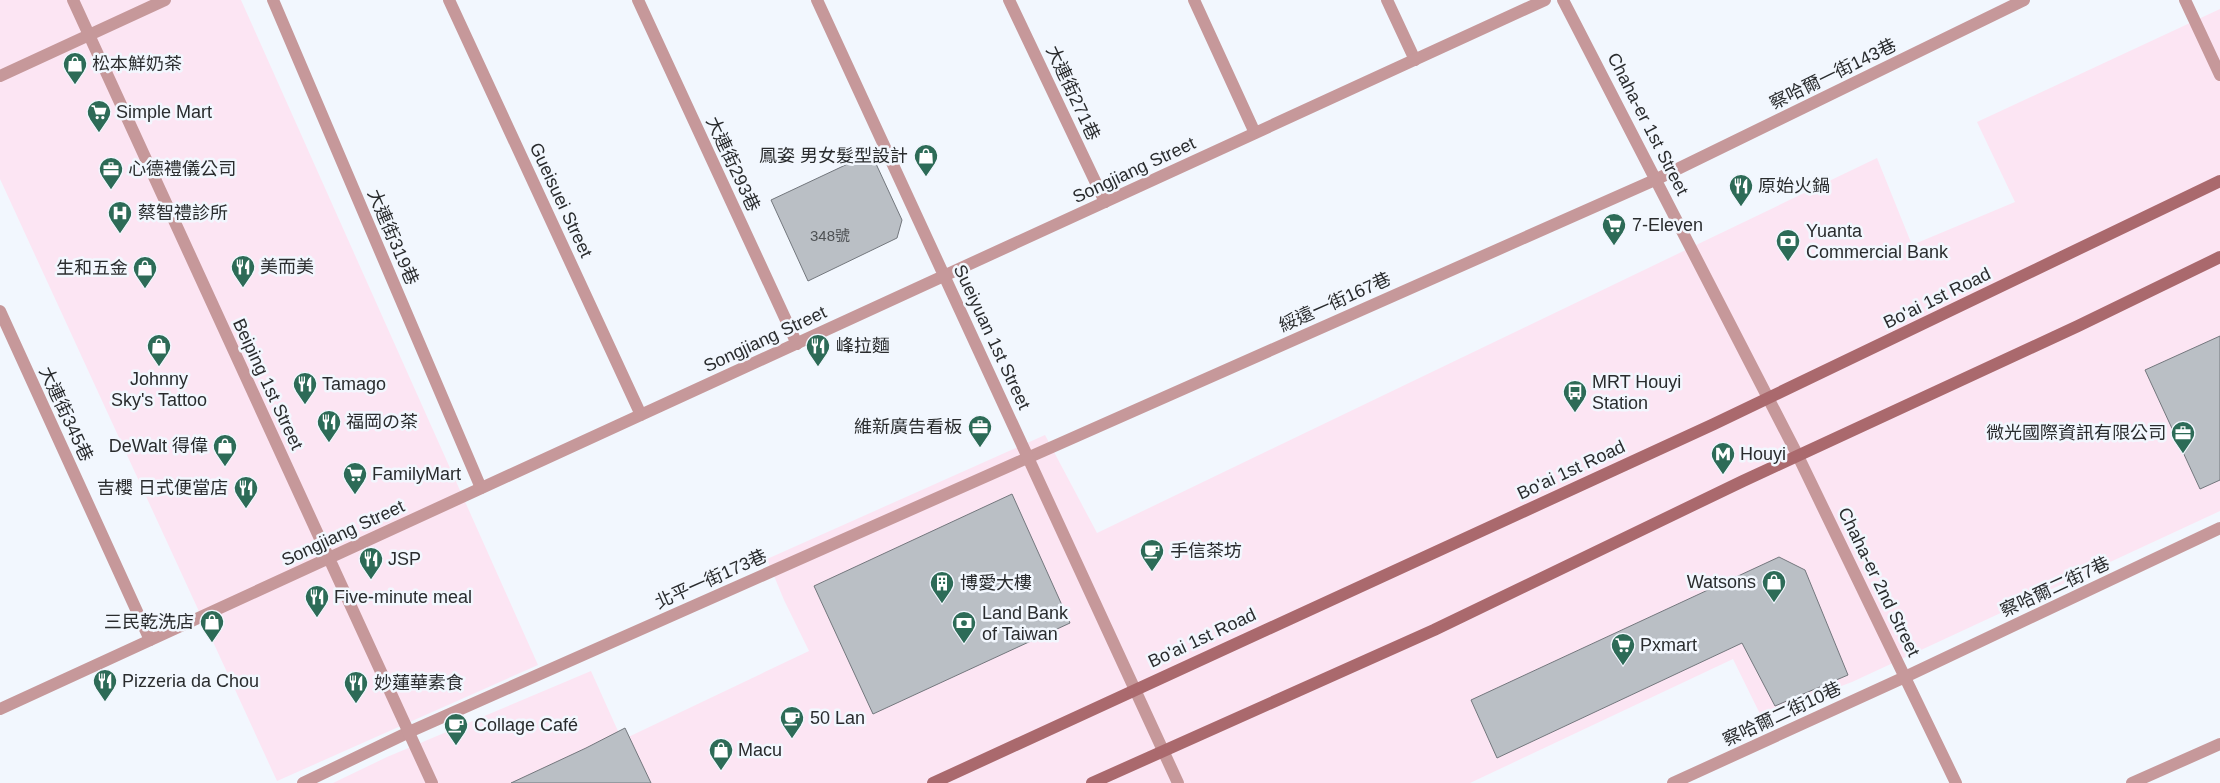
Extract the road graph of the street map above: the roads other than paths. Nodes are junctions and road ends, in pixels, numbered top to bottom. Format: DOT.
graph roads {
  1 [pos="73,0"];
  2 [pos="166,0"];
  3 [pos="273,0"];
  4 [pos="450,0"];
  5 [pos="638,0"];
  6 [pos="817,0"];
  7 [pos="1009,0"];
  8 [pos="1194,0"];
  9 [pos="1387,0"];
  10 [pos="1545,0"];
  11 [pos="1563,0"];
  12 [pos="2024,0"];
  13 [pos="2185,0"];
  14 [pos="89,35"];
  15 [pos="1416,60"];
  16 [pos="2220,75"];
  17 [pos="0,76"];
  18 [pos="1256,133"];
  19 [pos="1656,178"];
  20 [pos="2220,181"];
  21 [pos="1105,202"];
  22 [pos="2220,257"];
  23 [pos="944,276"];
  24 [pos="0,311"];
  25 [pos="797,344"];
  26 [pos="1769,398"];
  27 [pos="641,415"];
  28 [pos="1798,456"];
  29 [pos="1028,457"];
  30 [pos="482,488"];
  31 [pos="2220,528"];
  32 [pos="329,558"];
  33 [pos="150,640"];
  34 [pos="1905,677"];
  35 [pos="1135,688"];
  36 [pos="0,709"];
  37 [pos="408,732"];
  38 [pos="2220,744"];
  39 [pos="1163,751"];
  40 [pos="2148,780"];
  41 [pos="303,783"];
  42 [pos="432,783"];
  43 [pos="932,783"];
  44 [pos="1092,783"];
  45 [pos="1178,783"];
  46 [pos="1673,783"];
  47 [pos="1956,783"];
  48 [pos="2132,783"];
  1 -- 14 [label="street, Beiping 1st Street"];
  2 -- 14 [label="street"];
  3 -- 30 [label="street, 大連街319巷"];
  4 -- 27 [label="street, Gueisuei Street"];
  5 -- 25 [label="street, 大連街293巷"];
  6 -- 23 [label="street, Sueiyuan 1st Street"];
  7 -- 21 [label="street, 大連街271巷"];
  8 -- 18 [label="street"];
  9 -- 15 [label="street"];
  10 -- 15 [label="street, Songjiang Street"];
  11 -- 19 [label="street, Chaha-er 1st Street"];
  12 -- 19 [label="street, 察哈爾一街143巷"];
  13 -- 16 [label="street"];
  14 -- 17 [label="street"];
  14 -- 32 [label="street, Beiping 1st Street"];
  15 -- 18 [label="street, Songjiang Street"];
  18 -- 21 [label="street, Songjiang Street"];
  19 -- 26 [label="street, Chaha-er 1st Street"];
  19 -- 29 [label="street, 綏遠一街167巷"];
  20 -- 26 [label="main road, Bo'ai 1st Road"];
  21 -- 23 [label="street, Songjiang Street"];
  22 -- 28 [label="main road"];
  23 -- 25 [label="street, Songjiang Street"];
  23 -- 29 [label="street, Sueiyuan 1st Street"];
  24 -- 33 [label="street, 大連街345巷"];
  25 -- 27 [label="street, Songjiang Street"];
  26 -- 28 [label="street, Chaha-er 2nd Street"];
  26 -- 35 [label="main road, Bo'ai 1st Road"];
  27 -- 30 [label="street, Songjiang Street"];
  28 -- 34 [label="street, Chaha-er 2nd Street"];
  28 -- 39 [label="main road"];
  29 -- 35 [label="street, Sueiyuan 1st Street"];
  29 -- 37 [label="street, 北平一街173巷"];
  30 -- 32 [label="street, Songjiang Street"];
  31 -- 34 [label="street, 察哈爾二街7巷"];
  32 -- 33 [label="street, Songjiang Street"];
  32 -- 37 [label="street, Beiping 1st Street"];
  33 -- 36 [label="street, Songjiang Street"];
  34 -- 46 [label="street, 察哈爾二街10巷"];
  34 -- 47 [label="street, Chaha-er 2nd Street"];
  35 -- 39 [label="street, Sueiyuan 1st Street"];
  35 -- 43 [label="main road, Bo'ai 1st Road"];
  37 -- 41 [label="street, 北平一街173巷"];
  37 -- 42 [label="street, Beiping 1st Street"];
  38 -- 40 [label="street"];
  39 -- 44 [label="main road"];
  39 -- 45 [label="street, Sueiyuan 1st Street"];
  40 -- 48 [label="street"];
}
